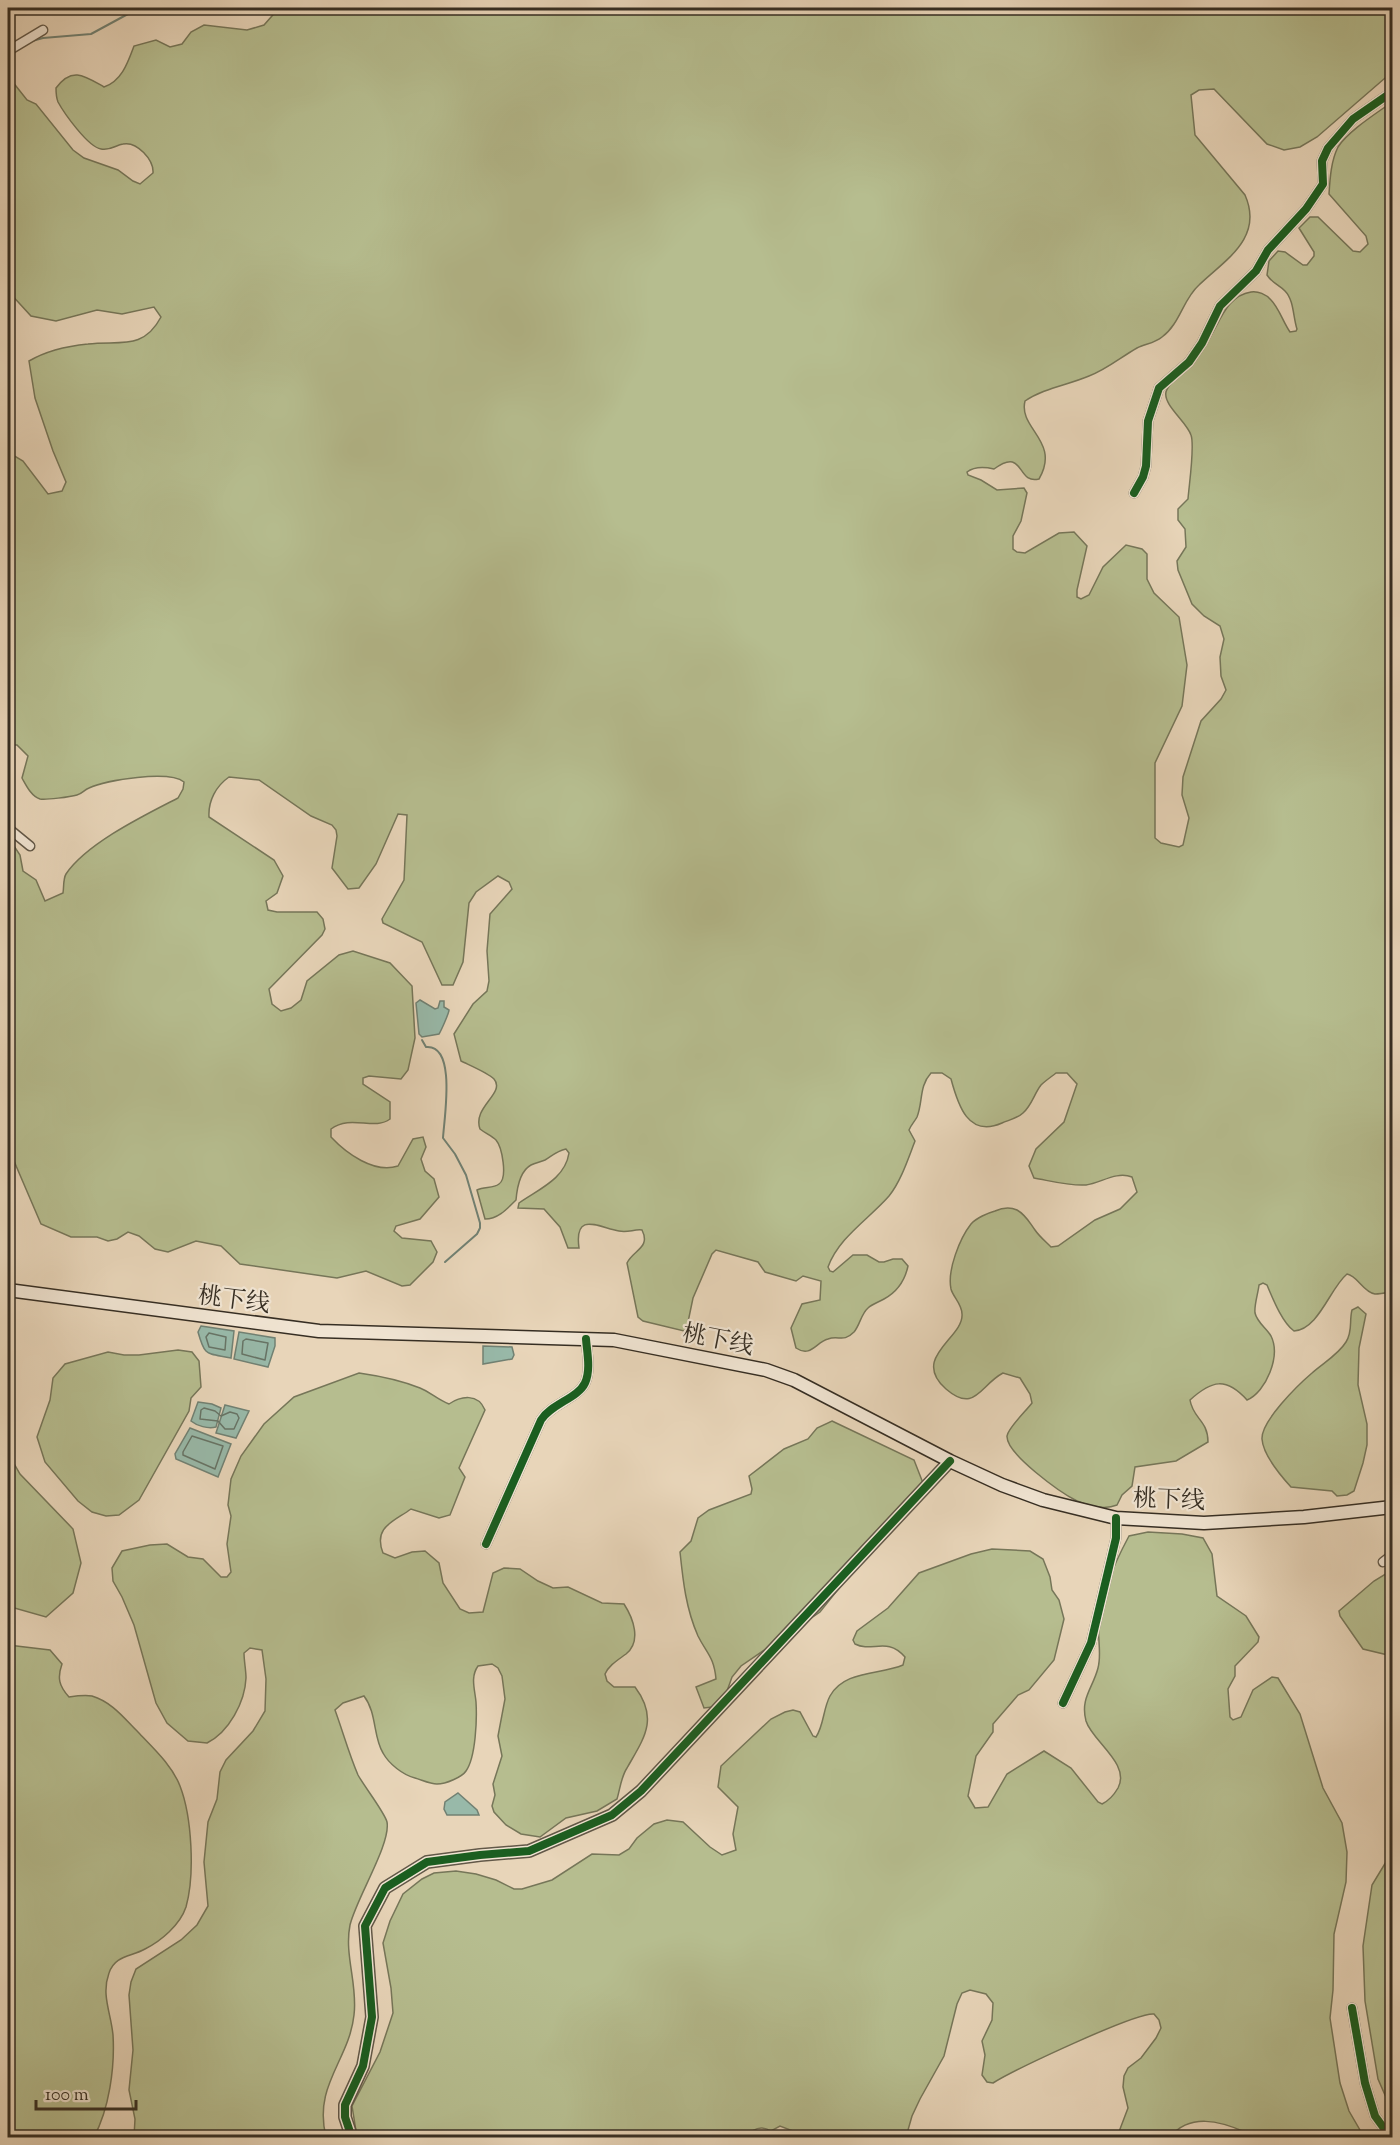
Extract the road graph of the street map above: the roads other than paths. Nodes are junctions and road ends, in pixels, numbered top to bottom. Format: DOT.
graph roads {
  1 [pos="43,30"];
  2 [pos="8,51"];
  3 [pos="1392,93"];
  4 [pos="1134,493"];
  5 [pos="8,828"];
  6 [pos="30,846"];
  7 [pos="8,1290"];
  8 [pos="586,1339"];
  9 [pos="950,1461"];
  10 [pos="1392,1507"];
  11 [pos="1116,1518"];
  12 [pos="486,1544"];
  13 [pos="1392,1555"];
  14 [pos="1383,1562"];
  15 [pos="1063,1703"];
  16 [pos="1352,2008"];
  17 [pos="352,2138"];
  18 [pos="1392,2138"];
  1 -- 2 [label="street"];
  3 -- 4 [label="street"];
  5 -- 6 [label="street"];
  7 -- 8 [label="main road, 桃下线"];
  8 -- 9 [label="main road, 桃下线"];
  8 -- 12 [label="street"];
  9 -- 11 [label="main road, 桃下线"];
  9 -- 17 [label="street"];
  10 -- 11 [label="main road, 桃下线"];
  11 -- 15 [label="street"];
  13 -- 14 [label="street"];
  16 -- 18 [label="street"];
}
